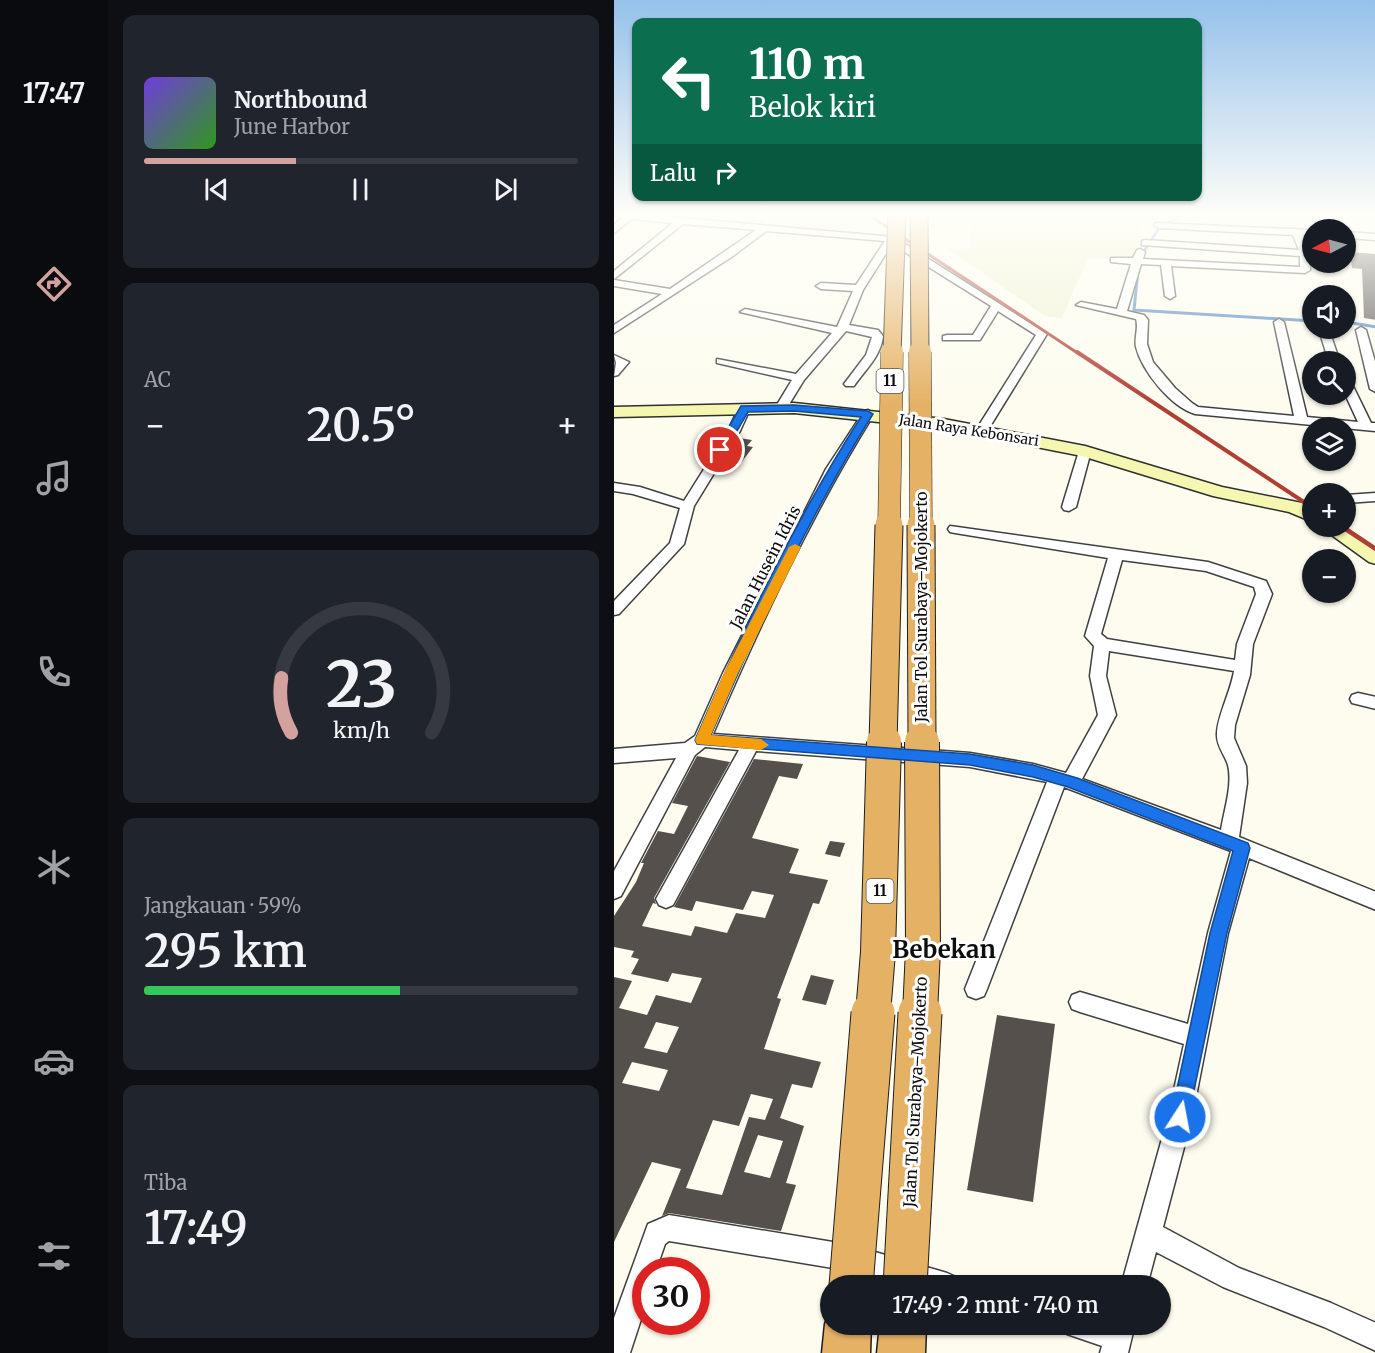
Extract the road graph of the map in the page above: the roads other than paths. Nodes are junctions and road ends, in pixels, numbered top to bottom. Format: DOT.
graph roads {
  1 [pos="692,278"];
  2 [pos="869,278"];
  3 [pos="892,278"];
  4 [pos="919,278"];
  5 [pos="942,278"];
  6 [pos="1133,278"];
  7 [pos="1168,278"];
  8 [pos="614,283"];
  9 [pos="821,286"];
  10 [pos="859,288"];
  11 [pos="670,292"];
  12 [pos="1170,296"];
  13 [pos="997,305"];
  14 [pos="1081,305"];
  15 [pos="745,312"];
  16 [pos="1121,312"];
  17 [pos="1279,322"];
  18 [pos="842,329"];
  19 [pos="614,330"];
  20 [pos="1361,330"];
  21 [pos="947,338"];
  22 [pos="614,358"];
  23 [pos="721,361"];
  24 [pos="614,373"];
  25 [pos="798,378"];
  26 [pos="850,384"];
  27 [pos="1376,389"];
  28 [pos="1356,401"];
  29 [pos="781,408"];
  30 [pos="744,409"];
  31 [pos="614,412"];
  32 [pos="868,414"];
  33 [pos="1302,422"];
  34 [pos="1356,426"];
  35 [pos="1371,427"];
  36 [pos="982,430"];
  37 [pos="1085,451"];
  38 [pos="614,487"];
  39 [pos="1376,497"];
  40 [pos="1356,498"];
  41 [pos="687,506"];
  42 [pos="1069,507"];
  43 [pos="1302,510"];
  44 [pos="955,529"];
  45 [pos="1344,537"];
  46 [pos="1116,554"];
  47 [pos="1376,558"];
  48 [pos="614,610"];
  49 [pos="1102,644"];
  50 [pos="1243,667"];
  51 [pos="1358,699"];
  52 [pos="1376,703"];
  53 [pos="751,744"];
  54 [pos="695,745"];
  55 [pos="614,756"];
  56 [pos="1065,780"];
  57 [pos="1236,845"];
  58 [pos="614,890"];
  59 [pos="666,899"];
  60 [pos="1376,901"];
  61 [pos="976,989"];
  62 [pos="1080,1002"];
  63 [pos="1196,1037"];
  64 [pos="1150,1234"];
  65 [pos="852,1275"];
  66 [pos="906,1275"];
  67 [pos="909,1275"];
  68 [pos="1137,1275"];
  69 [pos="847,1335"];
  70 [pos="902,1335"];
  71 [pos="1376,1338"];
  72 [pos="616,1353"];
  73 [pos="846,1353"];
  74 [pos="901,1353"];
  1 -- 11 [label="street"];
  2 -- 10 [label="street"];
  3 -- 65 [label="highway, Jalan Tol Surabaya–Mojokerto / 11, bridge"];
  4 -- 66 [label="highway, Jalan Tol Surabaya–Mojokerto / 11, bridge"];
  5 -- 13 [label="street"];
  6 -- 16 [label="street"];
  7 -- 12 [label="street"];
  8 -- 11 [label="street"];
  9 -- 10 [label="street"];
  10 -- 18 [label="street"];
  11 -- 19 [label="street"];
  13 -- 21 [label="street"];
  13 -- 36 [label="street"];
  14 -- 16 [label="street"];
  15 -- 18 [label="street"];
  16 -- 33 [label="street"];
  17 -- 33 [label="street"];
  18 -- 25 [label="street"];
  18 -- 26 [label="street"];
  20 -- 27 [label="street"];
  22 -- 24 [label="street"];
  23 -- 25 [label="street"];
  25 -- 29 [label="street"];
  28 -- 35 [label="street"];
  29 -- 30 [label="main road, Jalan Raya Kebonsari"];
  29 -- 32 [label="main road, Jalan Raya Kebonsari"];
  30 -- 31 [label="main road, Jalan Raya Kebonsari"];
  30 -- 41 [label="street"];
  32 -- 36 [label="main road, Jalan Raya Kebonsari"];
  32 -- 54 [label="street, Jalan Husein Idris"];
  34 -- 35 [label="street"];
  36 -- 37 [label="main road, Jalan Raya Kebonsari"];
  37 -- 42 [label="street"];
  37 -- 43 [label="main road, Jalan Raya Kebonsari"];
  38 -- 41 [label="street"];
  39 -- 40 [label="street"];
  41 -- 48 [label="street"];
  44 -- 46 [label="street"];
  45 -- 47 [label="main road"];
  46 -- 49 [label="street"];
  46 -- 50 [label="street"];
  49 -- 50 [label="street"];
  49 -- 56 [label="street"];
  50 -- 57 [label="street"];
  51 -- 52 [label="street"];
  53 -- 54 [label="street"];
  53 -- 56 [label="street"];
  53 -- 59 [label="street"];
  54 -- 55 [label="street"];
  54 -- 58 [label="street, Jalan Husein Idris"];
  56 -- 57 [label="street"];
  56 -- 61 [label="street"];
  57 -- 60 [label="street"];
  57 -- 63 [label="street"];
  62 -- 63 [label="street"];
  63 -- 64 [label="street"];
  64 -- 68 [label="street"];
  64 -- 71 [label="street"];
  67 -- 72 [label="street"];
  69 -- 73 [label="highway"];
  70 -- 74 [label="highway"];
}
